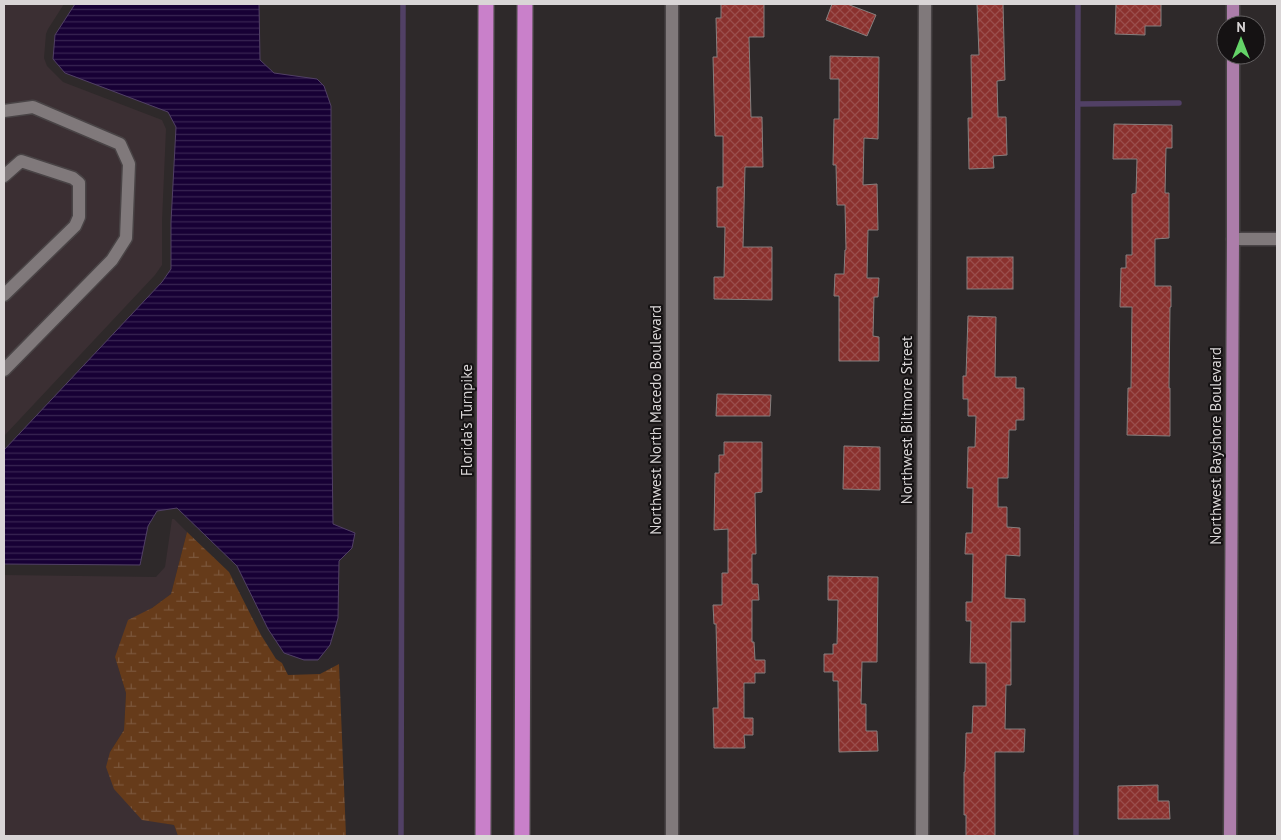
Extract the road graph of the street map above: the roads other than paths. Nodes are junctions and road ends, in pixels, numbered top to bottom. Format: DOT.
graph roads {
  1 [pos="486,4"];
  2 [pos="525,4"];
  3 [pos="672,4"];
  4 [pos="925,4"];
  5 [pos="1233,65"];
  6 [pos="4,111"];
  7 [pos="4,176"];
  8 [pos="1233,239"];
  9 [pos="1277,239"];
  10 [pos="4,295"];
  11 [pos="4,370"];
  12 [pos="483,836"];
  13 [pos="522,836"];
  14 [pos="672,836"];
  15 [pos="922,836"];
  16 [pos="1230,836"];
  1 -- 12 [label="highway, Florida's Turnpike"];
  2 -- 13 [label="highway"];
  3 -- 14 [label="street, Northwest North Macedo Boulevard"];
  4 -- 15 [label="street, Northwest Biltmore Street"];
  5 -- 8 [label="main road, Northwest Bayshore Boulevard"];
  6 -- 11 [label="street"];
  7 -- 10 [label="street"];
  8 -- 9 [label="street"];
  8 -- 16 [label="main road, Northwest Bayshore Boulevard"];
}
